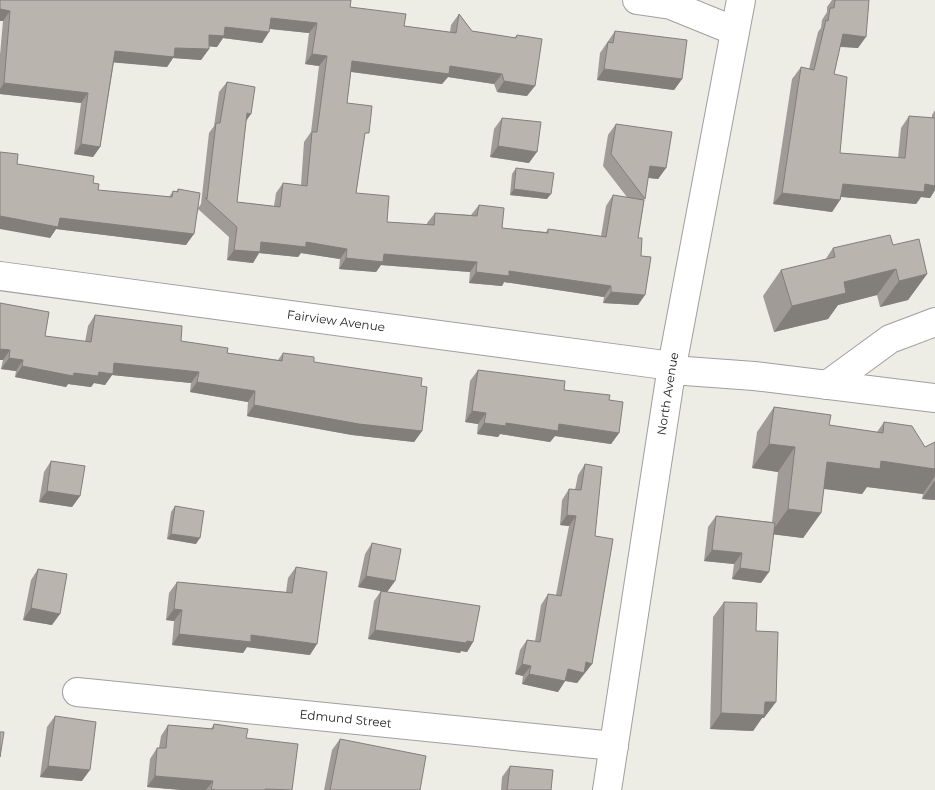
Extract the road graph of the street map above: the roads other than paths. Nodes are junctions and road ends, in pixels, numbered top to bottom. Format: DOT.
graph roads {
  1 [pos="637,0"];
  2 [pos="741,0"];
  3 [pos="673,2"];
  4 [pos="735,31"];
  5 [pos="0,276"];
  6 [pos="935,322"];
  7 [pos="672,368"];
  8 [pos="827,384"];
  9 [pos="935,398"];
  10 [pos="77,692"];
  11 [pos="614,746"];
  12 [pos="607,790"];
  1 -- 3 [label="street"];
  2 -- 4 [label="street, North Avenue"];
  3 -- 4 [label="street"];
  4 -- 7 [label="street, North Avenue"];
  5 -- 7 [label="street, Fairview Avenue"];
  6 -- 8 [label="street"];
  7 -- 8 [label="street, Fairview Avenue"];
  7 -- 11 [label="street, North Avenue"];
  8 -- 9 [label="street, Fairview Avenue"];
  10 -- 11 [label="street, Edmund Street"];
  11 -- 12 [label="street, North Avenue"];
}
